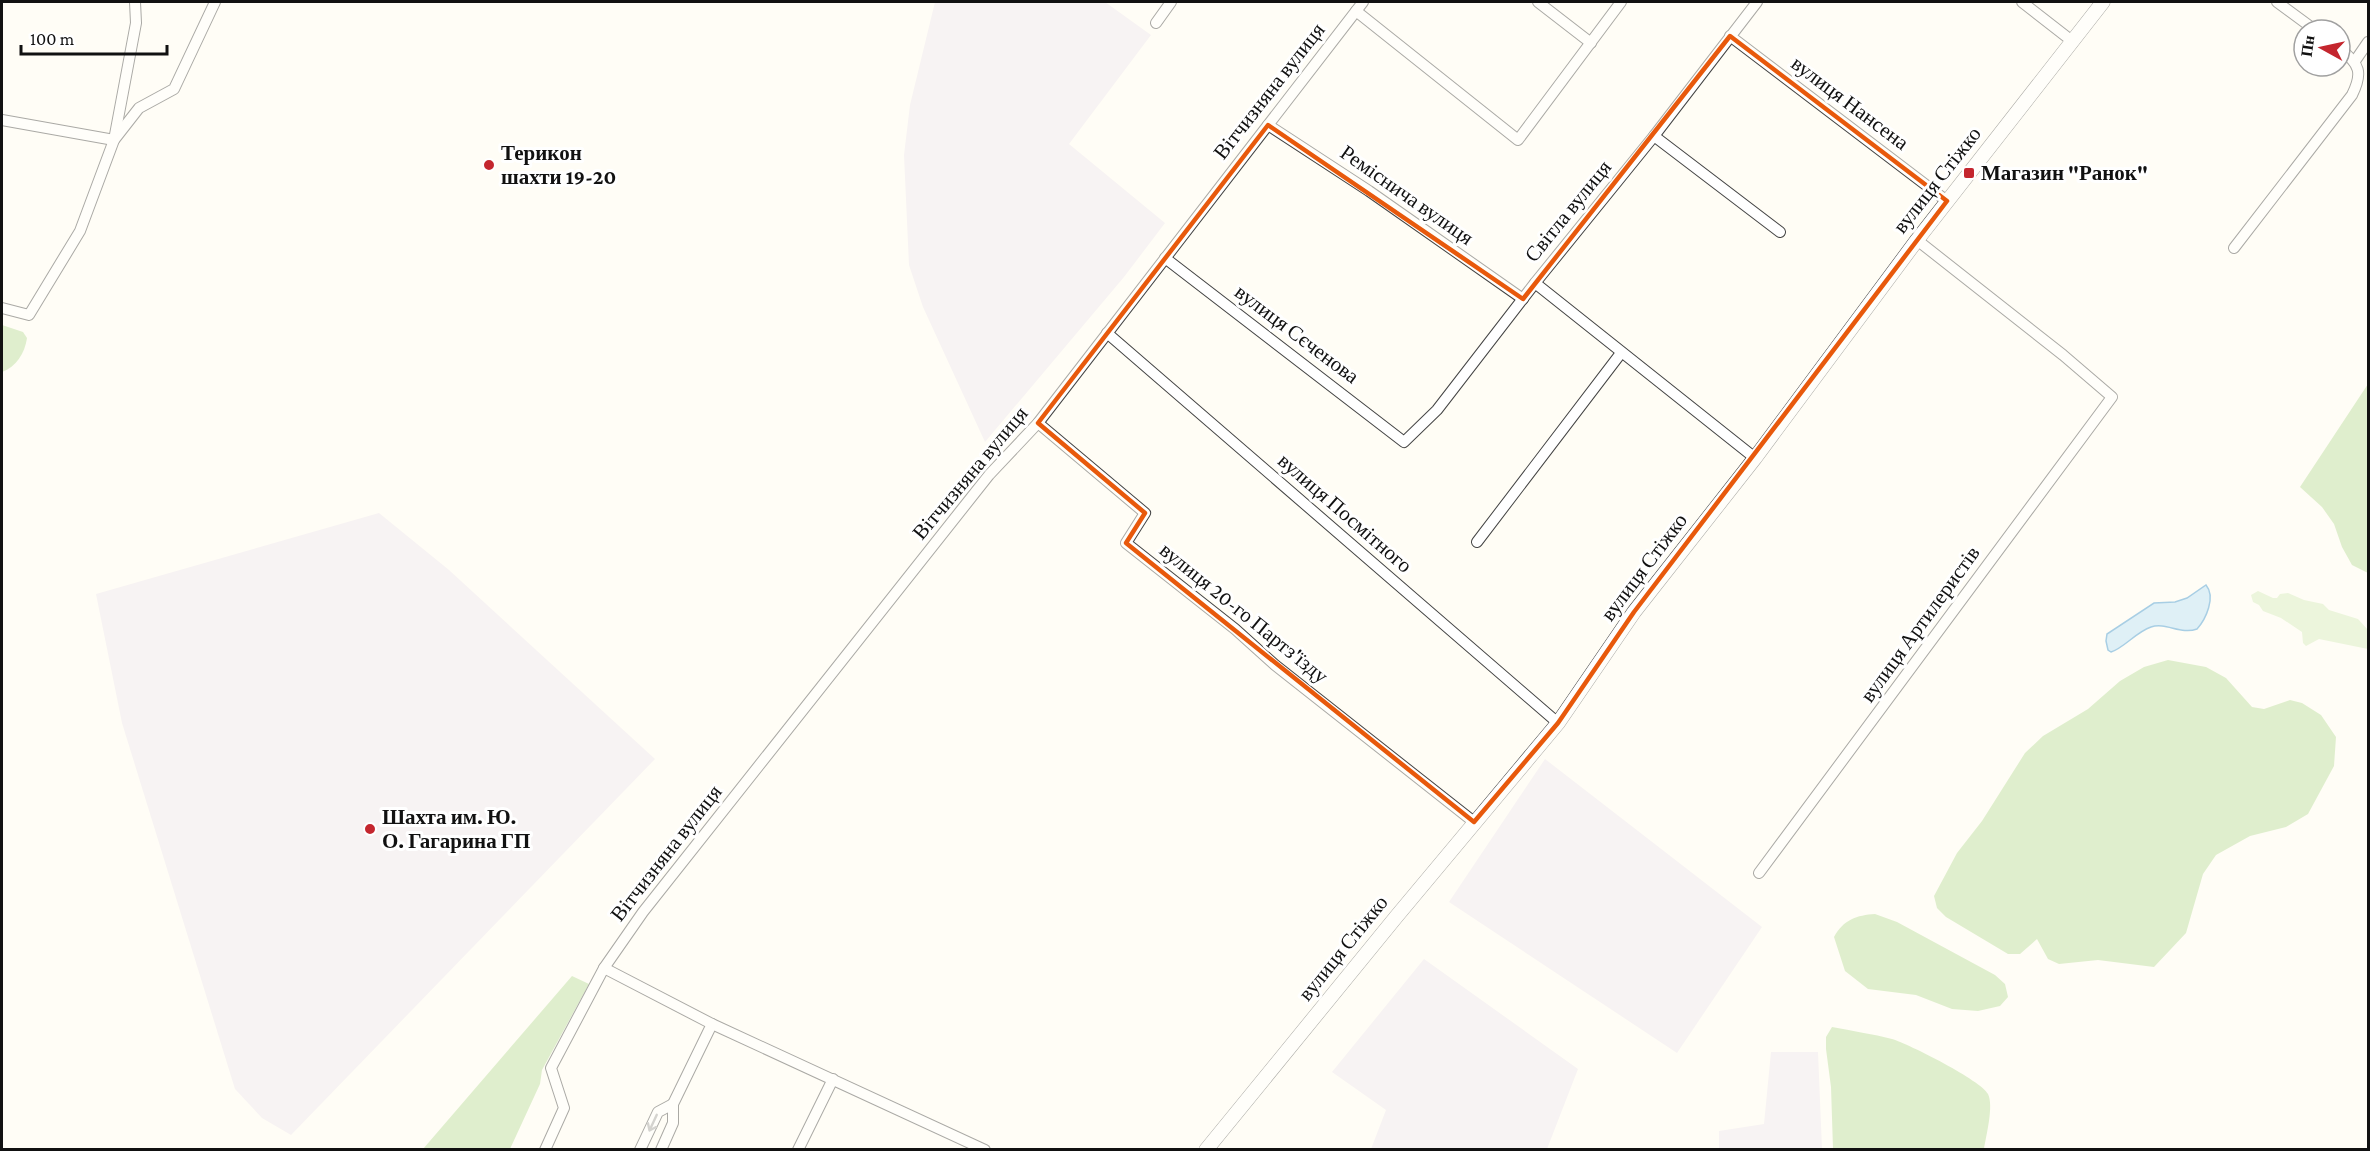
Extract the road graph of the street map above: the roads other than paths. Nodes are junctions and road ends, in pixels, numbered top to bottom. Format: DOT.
graph roads {
  1 [pos="135,2"];
  2 [pos="215,2"];
  3 [pos="1172,2"];
  4 [pos="1538,2"];
  5 [pos="1621,2"];
  6 [pos="1757,2"];
  7 [pos="2022,2"];
  8 [pos="2103,2"];
  9 [pos="2277,2"];
  10 [pos="1359,6"];
  11 [pos="2299,18"];
  12 [pos="1156,23"];
  13 [pos="1730,36"];
  14 [pos="2072,41"];
  15 [pos="2368,42"];
  16 [pos="1591,43"];
  17 [pos="2352,59"];
  18 [pos="2355,62"];
  19 [pos="2,120"];
  20 [pos="1268,125"];
  21 [pos="1654,136"];
  22 [pos="114,140"];
  23 [pos="1947,201"];
  24 [pos="1780,232"];
  25 [pos="1917,240"];
  26 [pos="2234,248"];
  27 [pos="1165,258"];
  28 [pos="1535,283"];
  29 [pos="1523,299"];
  30 [pos="2,308"];
  31 [pos="1107,333"];
  32 [pos="1621,353"];
  33 [pos="1038,423"];
  34 [pos="1404,442"];
  35 [pos="1755,458"];
  36 [pos="1477,542"];
  37 [pos="1558,723"];
  38 [pos="1474,822"];
  39 [pos="1759,873"];
  40 [pos="604,968"];
  41 [pos="712,1024"];
  42 [pos="833,1079"];
  43 [pos="673,1104"];
  44 [pos="545,1149"];
  45 [pos="640,1149"];
  46 [pos="661,1149"];
  47 [pos="798,1149"];
  48 [pos="984,1149"];
  49 [pos="1206,1149"];
  1 -- 22 [label="street"];
  2 -- 22 [label="street"];
  3 -- 12 [label="street"];
  4 -- 16 [label="street"];
  5 -- 16 [label="street"];
  6 -- 13 [label="street, Світла вулиця"];
  7 -- 14 [label="street"];
  8 -- 14 [label="street, вулиця Стіжко"];
  9 -- 11 [label="street"];
  10 -- 16 [label="street"];
  10 -- 20 [label="street, Вітчизняна вулиця"];
  13 -- 21 [label="street, Світла вулиця"];
  13 -- 23 [label="street, вулиця Нансена"];
  14 -- 23 [label="street, вулиця Стіжко"];
  15 -- 18 [label="street"];
  17 -- 18 [label="street"];
  18 -- 26 [label="street"];
  19 -- 22 [label="street"];
  20 -- 27 [label="street, Вітчизняна вулиця"];
  20 -- 29 [label="street, Реміснича вулиця"];
  21 -- 24 [label="street"];
  21 -- 28 [label="street, Світла вулиця"];
  22 -- 30 [label="street"];
  23 -- 25 [label="street, вулиця Стіжко"];
  25 -- 35 [label="street, вулиця Стіжко"];
  25 -- 39 [label="street, вулиця Артилеристів"];
  27 -- 31 [label="street, Вітчизняна вулиця"];
  27 -- 34 [label="street, вулиця Сєченова"];
  28 -- 29 [label="street, Світла вулиця"];
  28 -- 32 [label="street"];
  29 -- 34 [label="street, Світла вулиця"];
  31 -- 33 [label="street, Вітчизняна вулиця"];
  31 -- 37 [label="street, вулиця Посмітного"];
  32 -- 35 [label="street"];
  32 -- 36 [label="street"];
  33 -- 38 [label="street, вулиця 20-го Партз'їзду"];
  33 -- 40 [label="street, Вітчизняна вулиця"];
  35 -- 37 [label="street, вулиця Стіжко"];
  37 -- 38 [label="street, вулиця Стіжко"];
  38 -- 49 [label="street, вулиця Стіжко"];
  40 -- 41 [label="street"];
  40 -- 44 [label="street, Вітчизняна вулиця"];
  41 -- 42 [label="street"];
  41 -- 43 [label="street"];
  42 -- 47 [label="street"];
  42 -- 48 [label="street"];
  43 -- 45 [label="street, one-way"];
  43 -- 46 [label="street"];
}
